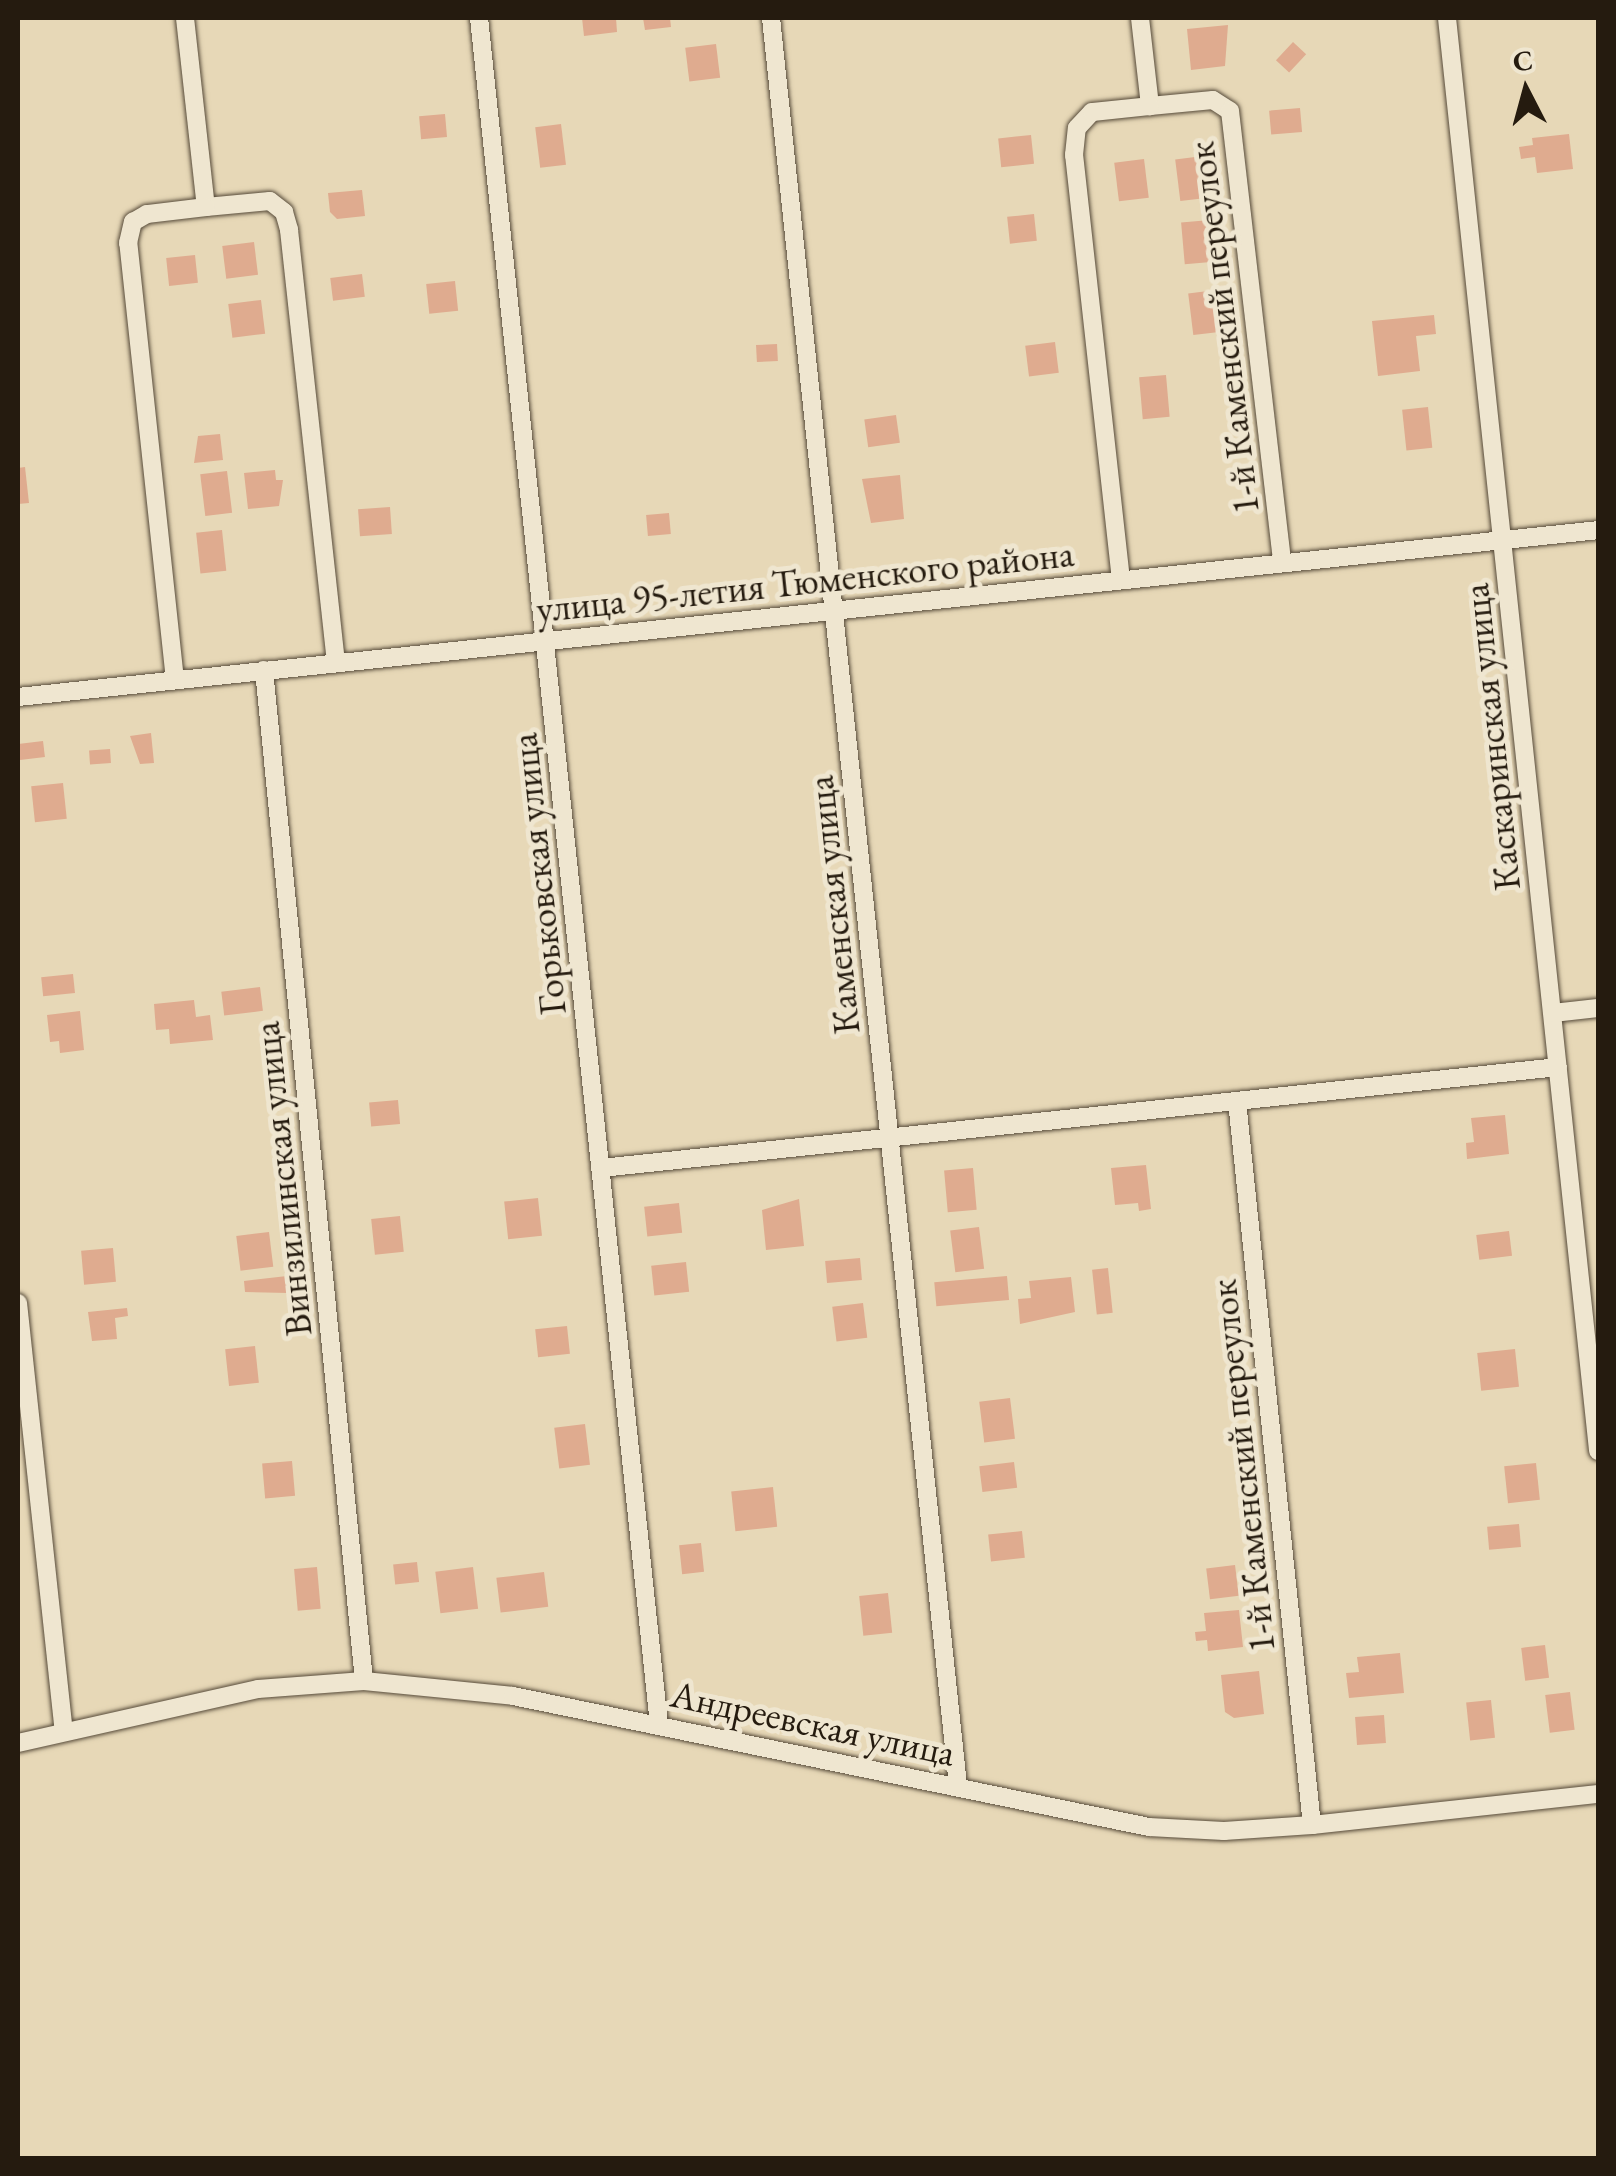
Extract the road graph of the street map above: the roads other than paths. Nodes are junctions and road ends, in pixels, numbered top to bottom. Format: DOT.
graph roads {
  1 [pos="186,18"];
  2 [pos="479,18"];
  3 [pos="771,18"];
  4 [pos="1140,18"];
  5 [pos="1447,18"];
  6 [pos="1150,106"];
  7 [pos="206,207"];
  8 [pos="1598,530"];
  9 [pos="1503,541"];
  10 [pos="1282,562"];
  11 [pos="1121,580"];
  12 [pos="836,613"];
  13 [pos="546,641"];
  14 [pos="336,662"];
  15 [pos="264,670"];
  16 [pos="175,680"];
  17 [pos="18,696"];
  18 [pos="1598,1008"];
  19 [pos="1553,1014"];
  20 [pos="1558,1068"];
  21 [pos="1237,1101"];
  22 [pos="890,1138"];
  23 [pos="601,1168"];
  24 [pos="18,1303"];
  25 [pos="1598,1450"];
  26 [pos="364,1682"];
  27 [pos="659,1724"];
  28 [pos="64,1732"];
  29 [pos="18,1743"];
  30 [pos="958,1786"];
  31 [pos="1598,1794"];
  32 [pos="1312,1825"];
  1 -- 7 [label="street"];
  2 -- 13 [label="street, Горьковская улица"];
  3 -- 12 [label="street, Каменская улица"];
  4 -- 6 [label="street, 1-й Каменский переулок"];
  5 -- 9 [label="street, Каскаринская улица"];
  6 -- 10 [label="street, 1-й Каменский переулок"];
  6 -- 11 [label="street, 1-й Каменский переулок"];
  7 -- 14 [label="street"];
  7 -- 16 [label="street"];
  8 -- 9 [label="street, улица 95-летия Тюменского района"];
  9 -- 10 [label="street, улица 95-летия Тюменского района"];
  9 -- 19 [label="street, Каскаринская улица"];
  10 -- 11 [label="street, улица 95-летия Тюменского района"];
  11 -- 12 [label="street, улица 95-летия Тюменского района"];
  12 -- 13 [label="street, улица 95-летия Тюменского района"];
  12 -- 22 [label="street, Каменская улица"];
  13 -- 14 [label="street, улица 95-летия Тюменского района"];
  13 -- 23 [label="street, Горьковская улица"];
  14 -- 15 [label="street, улица 95-летия Тюменского района"];
  15 -- 16 [label="street, улица 95-летия Тюменского района"];
  15 -- 26 [label="street, Винзилинская улица"];
  16 -- 17 [label="street, улица 95-летия Тюменского района"];
  18 -- 19 [label="street"];
  19 -- 20 [label="street, Каскаринская улица"];
  20 -- 21 [label="street"];
  20 -- 25 [label="street, Каскаринская улица"];
  21 -- 22 [label="street"];
  21 -- 32 [label="street, 1-й Каменский переулок"];
  22 -- 23 [label="street"];
  22 -- 30 [label="street, Каменская улица"];
  23 -- 27 [label="street, Горьковская улица"];
  24 -- 28 [label="street"];
  26 -- 27 [label="street, Андреевская улица"];
  26 -- 28 [label="street, Андреевская улица"];
  27 -- 30 [label="street, Андреевская улица"];
  28 -- 29 [label="street, Андреевская улица"];
  30 -- 32 [label="street, Андреевская улица"];
  31 -- 32 [label="street, Андреевская улица"];
}
